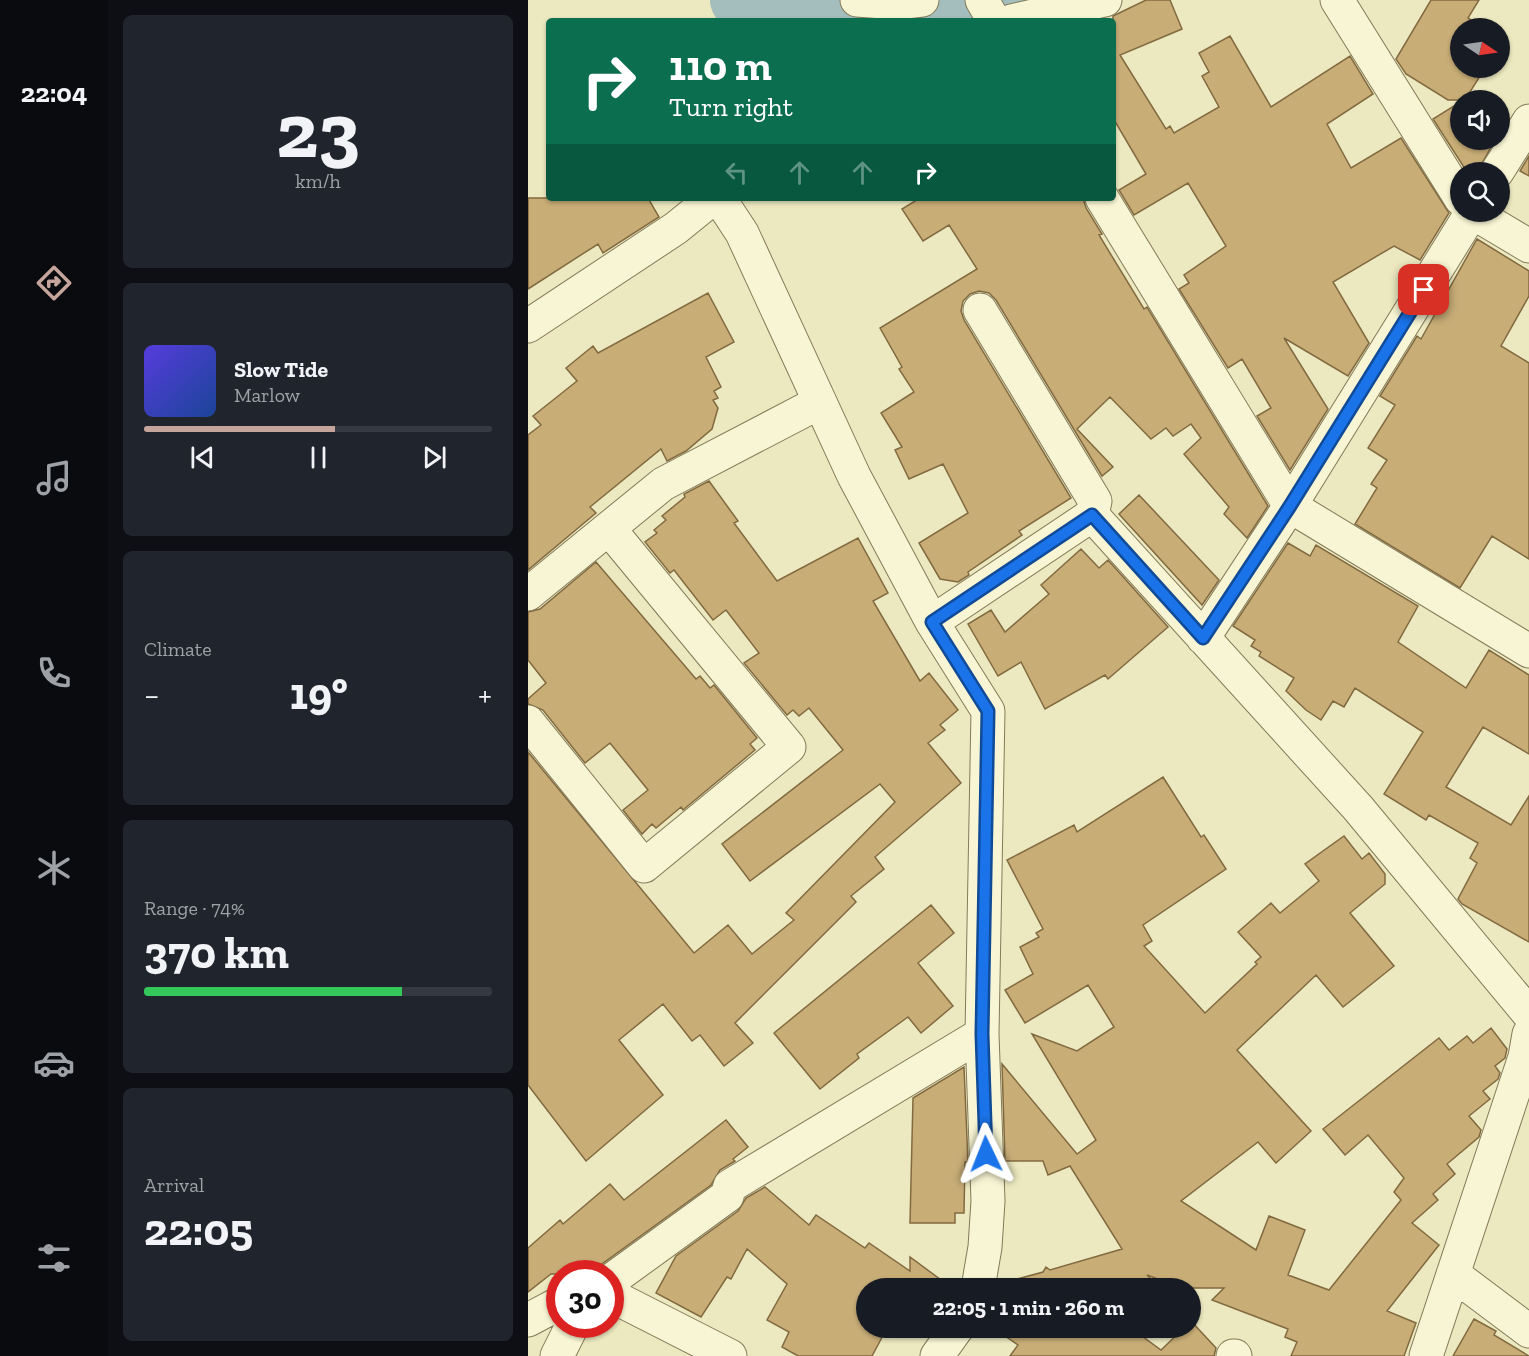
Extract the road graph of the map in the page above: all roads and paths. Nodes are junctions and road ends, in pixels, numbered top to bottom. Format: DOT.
graph roads {
  1 [pos="857,0"];
  2 [pos="1106,0"];
  3 [pos="1337,0"];
  4 [pos="899,6"];
  5 [pos="995,16"];
  6 [pos="1529,121"];
  7 [pos="1503,162"];
  8 [pos="1450,181"];
  9 [pos="709,201"];
  10 [pos="721,201"];
  11 [pos="1104,201"];
  12 [pos="1529,246"];
  13 [pos="980,310"];
  14 [pos="528,326"];
  15 [pos="820,402"];
  16 [pos="1290,506"];
  17 [pos="1092,515"];
  18 [pos="610,530"];
  19 [pos="528,594"];
  20 [pos="932,622"];
  21 [pos="1203,638"];
  22 [pos="1529,651"];
  23 [pos="528,722"];
  24 [pos="1529,1014"];
  25 [pos="982,1034"];
  26 [pos="1529,1034"];
  27 [pos="624,1271"];
  28 [pos="1453,1274"];
  29 [pos="980,1278"];
  30 [pos="624,1302"];
  31 [pos="546,1310"];
  32 [pos="528,1320"];
  33 [pos="1529,1331"];
  34 [pos="566,1338"];
  35 [pos="950,1338"];
  36 [pos="557,1356"];
  37 [pos="730,1356"];
  38 [pos="937,1356"];
  39 [pos="1426,1356"];
  1 -- 4 [label="street"];
  2 -- 5 [label="street"];
  3 -- 8 [label="street"];
  6 -- 7 [label="street"];
  9 -- 14 [label="street"];
  10 -- 15 [label="street"];
  11 -- 16 [label="street"];
  12 -- 16 [label="street"];
  13 -- 17 [label="street"];
  15 -- 18 [label="street"];
  15 -- 20 [label="street"];
  16 -- 21 [label="street"];
  16 -- 22 [label="street"];
  17 -- 20 [label="street"];
  17 -- 21 [label="street"];
  18 -- 19 [label="street"];
  18 -- 23 [label="street"];
  20 -- 25 [label="street"];
  21 -- 24 [label="street"];
  25 -- 27 [label="street"];
  25 -- 29 [label="street"];
  26 -- 28 [label="street"];
  28 -- 33 [label="street"];
  28 -- 39 [label="street"];
  30 -- 37 [label="street"];
  31 -- 32 [label="street"];
  34 -- 36 [label="street"];
  35 -- 38 [label="street"];
}
